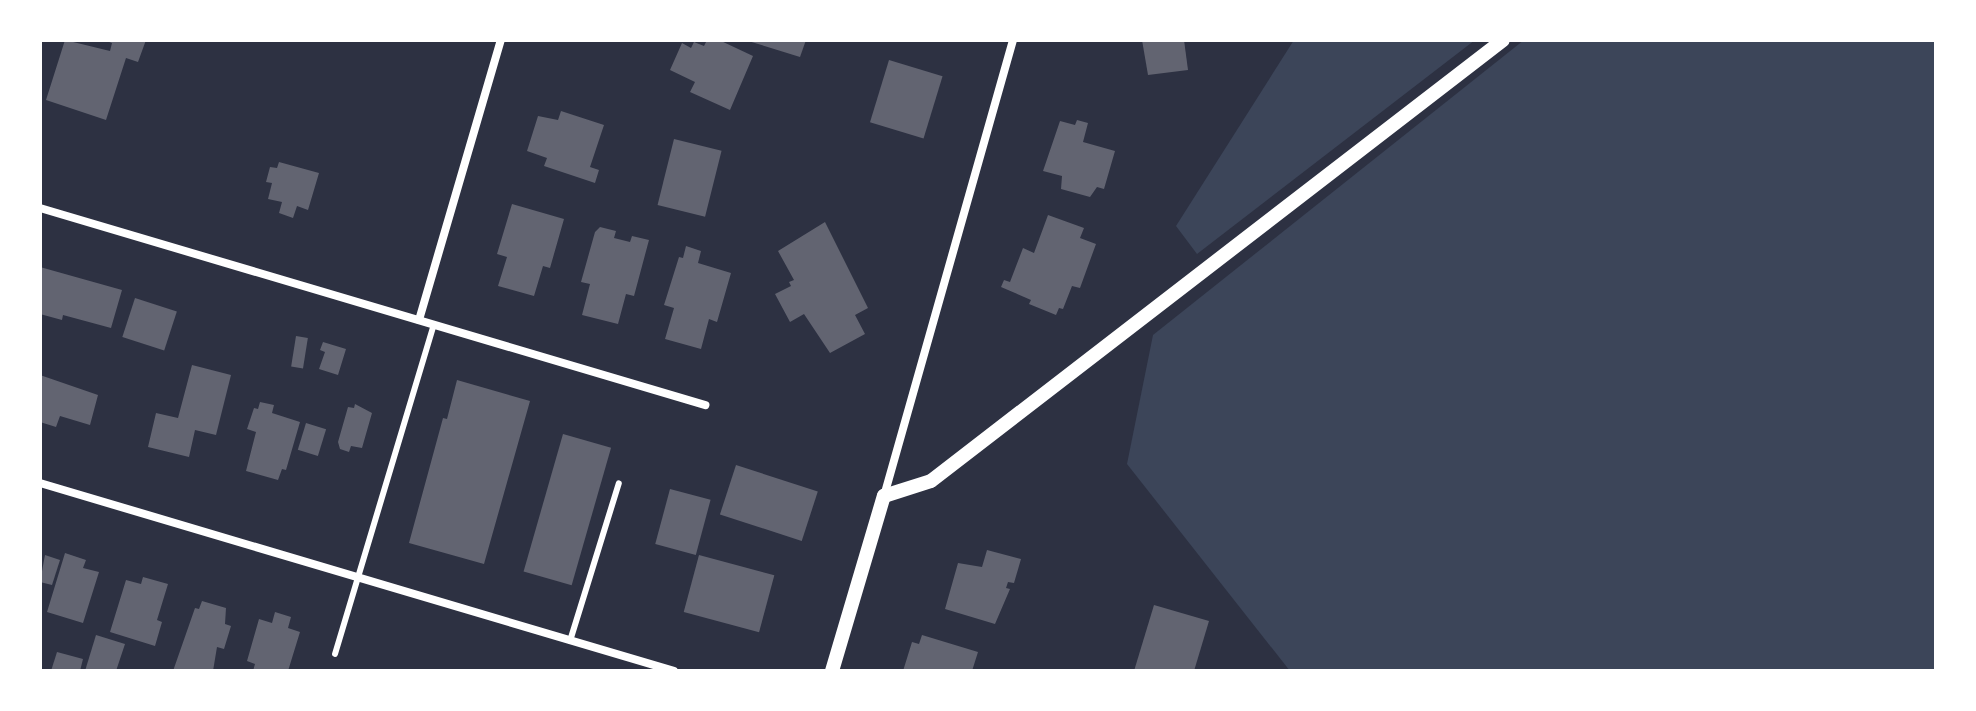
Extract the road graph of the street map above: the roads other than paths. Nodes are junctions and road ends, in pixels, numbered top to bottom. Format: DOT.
graph roads {
  1 [pos="501,40"];
  2 [pos="1013,40"];
  3 [pos="1503,40"];
  4 [pos="40,208"];
  5 [pos="419,320"];
  6 [pos="434,325"];
  7 [pos="705,405"];
  8 [pos="40,483"];
  9 [pos="619,483"];
  10 [pos="884,496"];
  11 [pos="361,578"];
  12 [pos="570,641"];
  13 [pos="335,654"];
  14 [pos="674,671"];
  15 [pos="832,671"];
  1 -- 5 [label="street"];
  2 -- 10 [label="street"];
  3 -- 10 [label="street"];
  4 -- 5 [label="street"];
  5 -- 6 [label="street"];
  6 -- 7 [label="street"];
  6 -- 11 [label="lane"];
  8 -- 11 [label="street"];
  9 -- 12 [label="lane"];
  10 -- 15 [label="street"];
  11 -- 12 [label="street"];
  11 -- 13 [label="lane"];
  12 -- 14 [label="street"];
}
